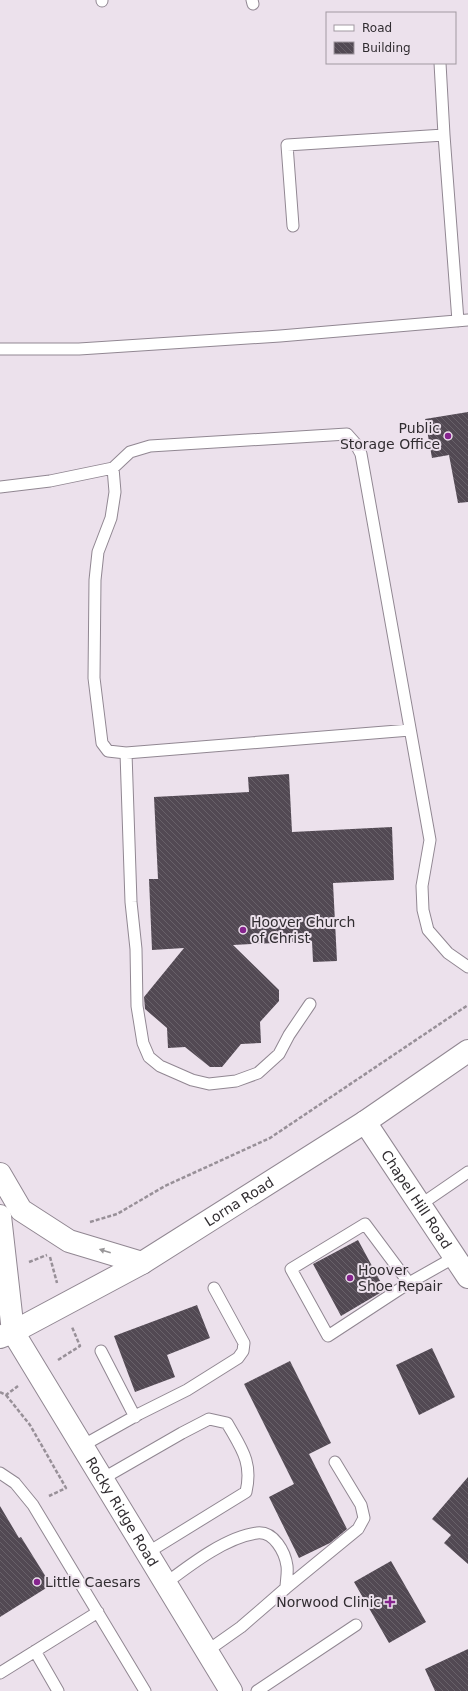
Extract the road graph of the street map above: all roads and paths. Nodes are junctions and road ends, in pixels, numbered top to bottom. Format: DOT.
graph roads {
  1 [pos="440,64"];
  2 [pos="444,135"];
  3 [pos="293,226"];
  4 [pos="463,320"];
  5 [pos="0,349"];
  6 [pos="113,468"];
  7 [pos="0,487"];
  8 [pos="410,730"];
  9 [pos="126,752"];
  10 [pos="468,967"];
  11 [pos="310,1004"];
  12 [pos="468,1006"];
  13 [pos="467,1054"];
  14 [pos="365,1122"];
  15 [pos="468,1172"];
  16 [pos="0,1174"];
  17 [pos="420,1205"];
  18 [pos="0,1216"];
  19 [pos="69,1241"];
  20 [pos="455,1257"];
  21 [pos="142,1263"];
  22 [pos="468,1277"];
  23 [pos="409,1283"];
  24 [pos="214,1288"];
  25 [pos="6,1335"];
  26 [pos="101,1351"];
  27 [pos="6,1395"];
  28 [pos="134,1417"];
  29 [pos="82,1446"];
  30 [pos="335,1462"];
  31 [pos="0,1473"];
  32 [pos="102,1479"];
  33 [pos="33,1505"];
  34 [pos="147,1553"];
  35 [pos="166,1583"];
  36 [pos="286,1588"];
  37 [pos="98,1612"];
  38 [pos="356,1625"];
  39 [pos="35,1651"];
  40 [pos="207,1651"];
  41 [pos="0,1673"];
  42 [pos="58,1691"];
  43 [pos="145,1691"];
  44 [pos="231,1691"];
  45 [pos="257,1691"];
  1 -- 2 [label="lane"];
  2 -- 3 [label="lane"];
  2 -- 4 [label="lane"];
  4 -- 5 [label="lane"];
  6 -- 7 [label="lane"];
  6 -- 8 [label="lane"];
  6 -- 9 [label="lane"];
  8 -- 9 [label="lane"];
  8 -- 10 [label="lane"];
  9 -- 11 [label="lane"];
  12 -- 19 [label="path"];
  13 -- 14 [label="street, Lorna Road"];
  14 -- 17 [label="street, Chapel Hill Road"];
  14 -- 21 [label="street, Lorna Road"];
  15 -- 17 [label="lane"];
  16 -- 19 [label="street"];
  17 -- 20 [label="street, Chapel Hill Road"];
  18 -- 25 [label="street"];
  21 -- 19 [label="street, one-way"];
  20 -- 22 [label="street, Chapel Hill Road"];
  20 -- 23 [label="lane"];
  21 -- 25 [label="street, Lorna Road"];
  23 -- 23 [label="lane"];
  24 -- 28 [label="lane"];
  25 -- 29 [label="street, Rocky Ridge Road"];
  26 -- 28 [label="lane"];
  27 -- 33 [label="path"];
  28 -- 29 [label="lane"];
  29 -- 32 [label="street, Rocky Ridge Road"];
  30 -- 36 [label="lane"];
  31 -- 33 [label="lane"];
  32 -- 34 [label="street, Rocky Ridge Road"];
  32 -- 34 [label="lane"];
  33 -- 37 [label="lane"];
  34 -- 35 [label="street, Rocky Ridge Road"];
  35 -- 36 [label="lane"];
  35 -- 40 [label="street, Rocky Ridge Road"];
  36 -- 40 [label="lane"];
  37 -- 39 [label="lane"];
  37 -- 43 [label="lane"];
  38 -- 45 [label="lane"];
  39 -- 41 [label="lane"];
  39 -- 42 [label="lane"];
  40 -- 44 [label="street, Rocky Ridge Road"];
}
